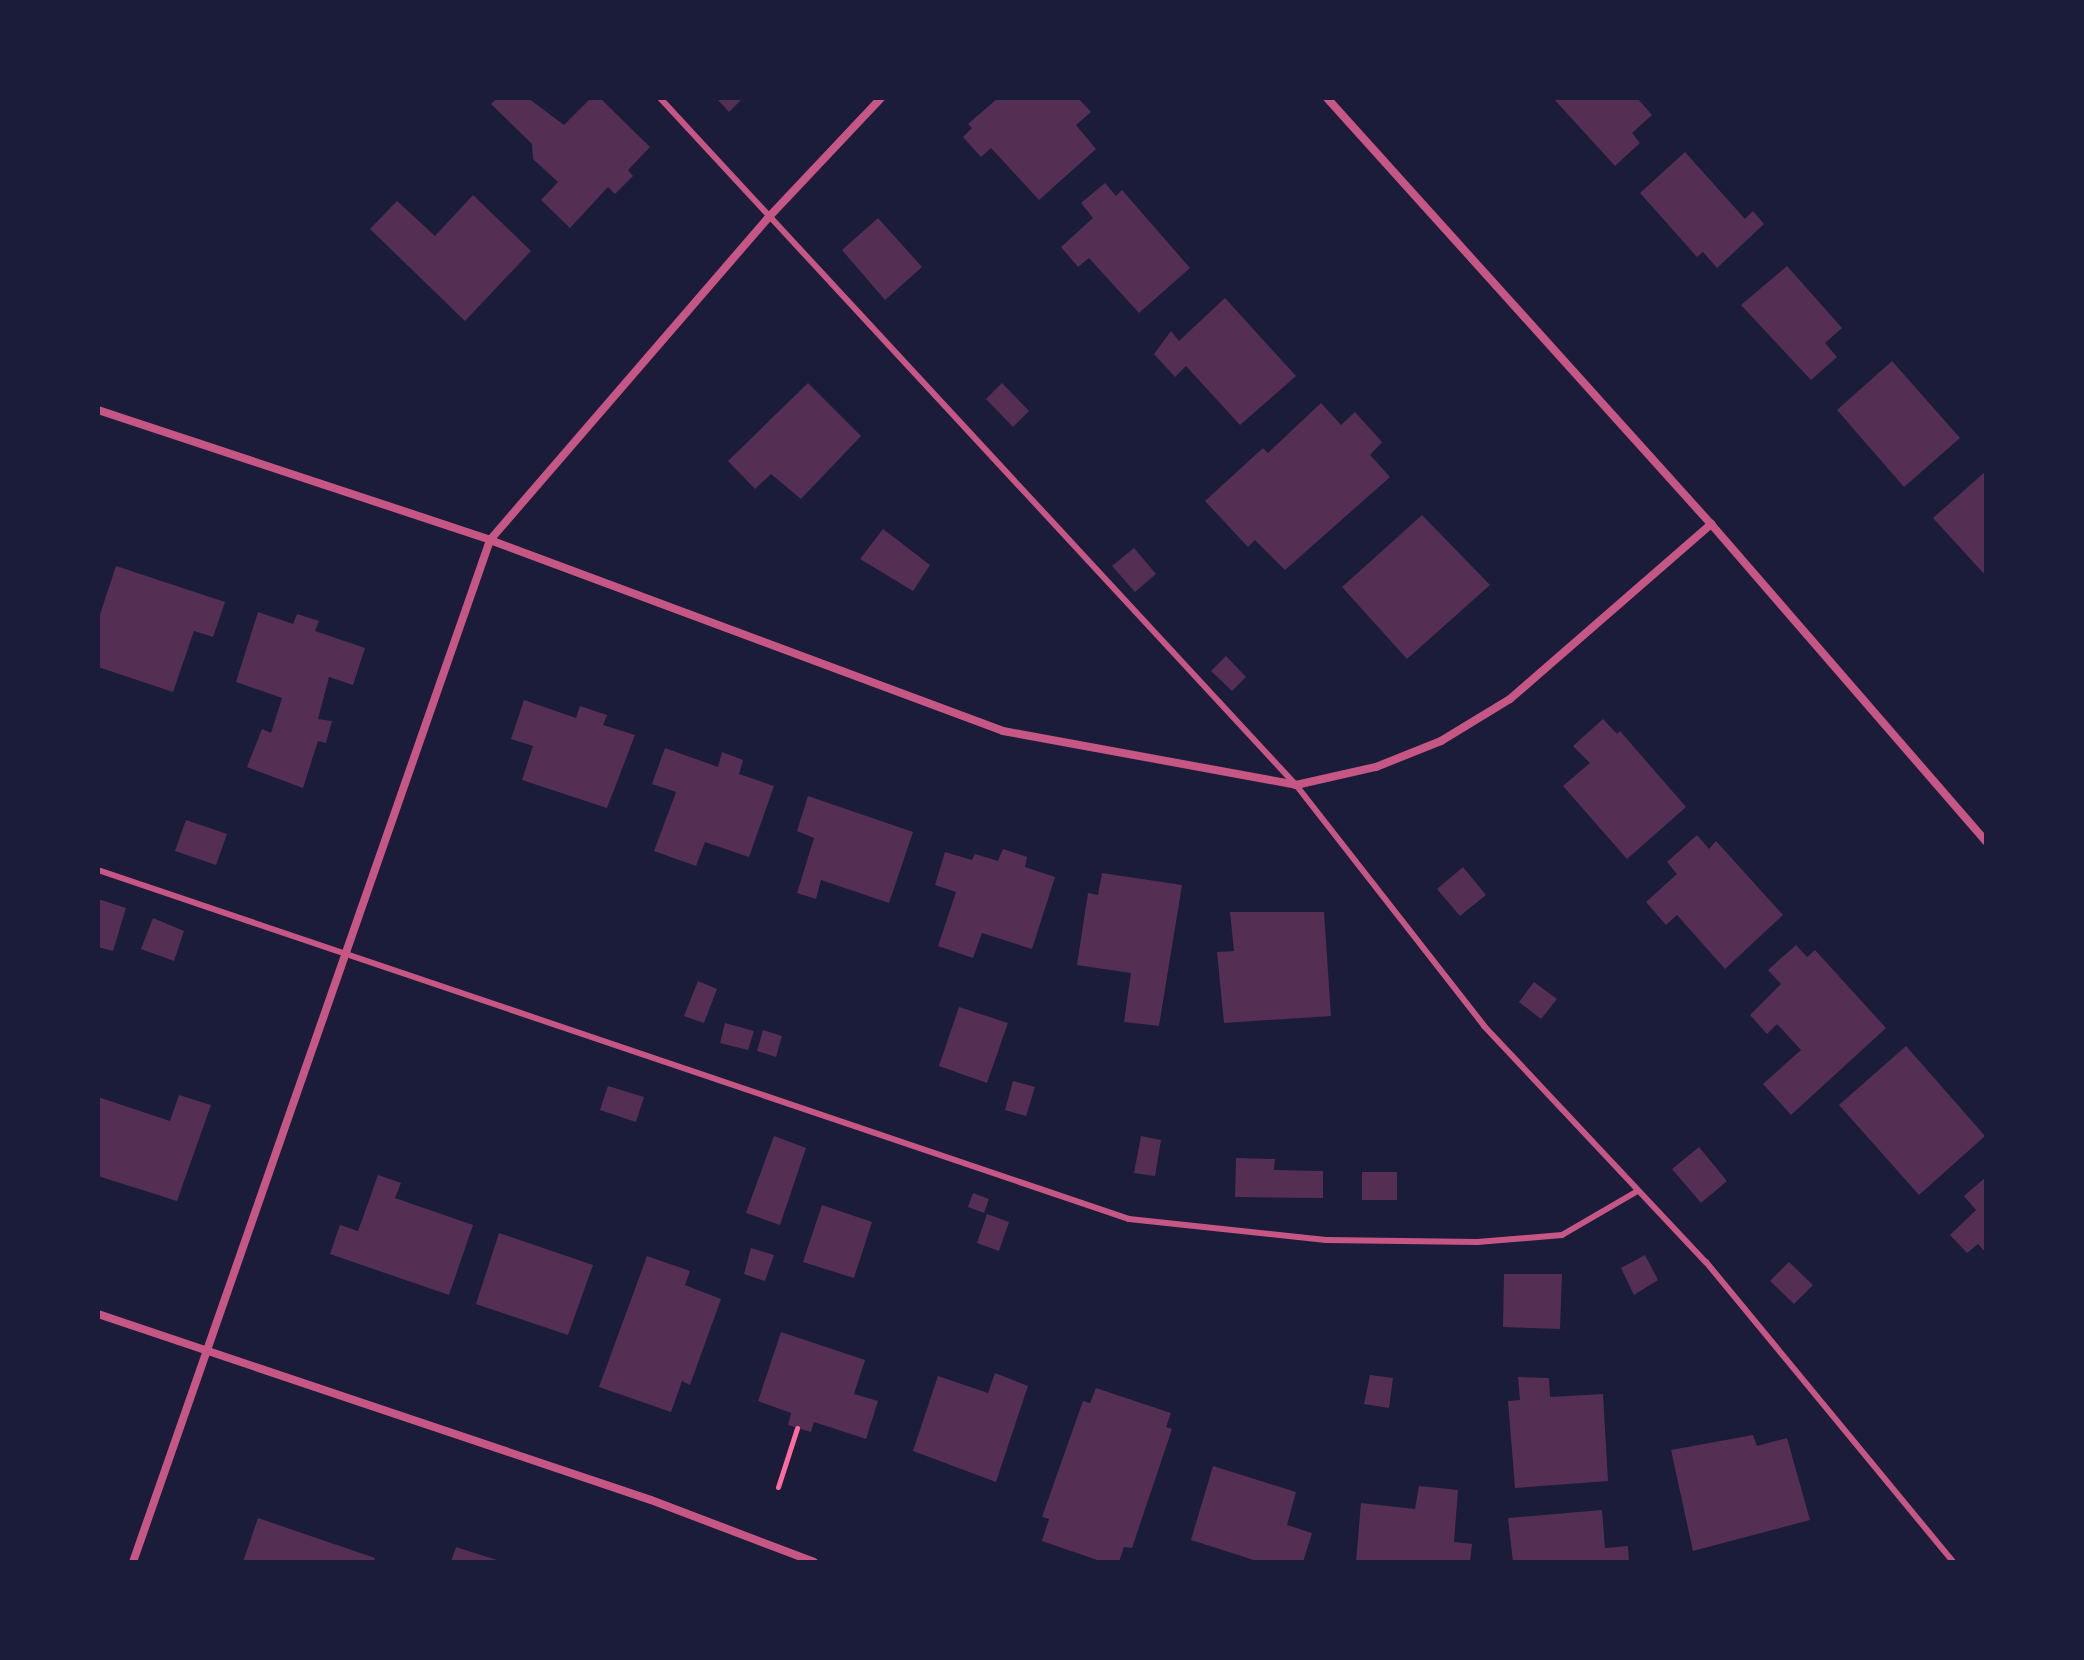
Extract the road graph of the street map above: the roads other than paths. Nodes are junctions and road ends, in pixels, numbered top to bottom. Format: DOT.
graph roads {
  1 [pos="660,98"];
  2 [pos="881,98"];
  3 [pos="1327,98"];
  4 [pos="767,219"];
  5 [pos="98,410"];
  6 [pos="1711,524"];
  7 [pos="490,540"];
  8 [pos="1296,785"];
  9 [pos="1986,841"];
  10 [pos="98,870"];
  11 [pos="347,954"];
  12 [pos="1636,1192"];
  13 [pos="98,1314"];
  14 [pos="208,1350"];
  15 [pos="133,1562"];
  16 [pos="814,1562"];
  17 [pos="1953,1562"];
  1 -- 4 [label="lane"];
  2 -- 4 [label="street"];
  3 -- 6 [label="street"];
  4 -- 7 [label="street"];
  4 -- 8 [label="lane"];
  5 -- 7 [label="street"];
  6 -- 8 [label="street"];
  6 -- 9 [label="street"];
  7 -- 8 [label="street"];
  7 -- 11 [label="street"];
  8 -- 12 [label="lane"];
  10 -- 11 [label="lane"];
  11 -- 12 [label="lane"];
  11 -- 14 [label="street"];
  12 -- 17 [label="lane"];
  13 -- 14 [label="street"];
  14 -- 15 [label="street"];
  14 -- 16 [label="street"];
}
